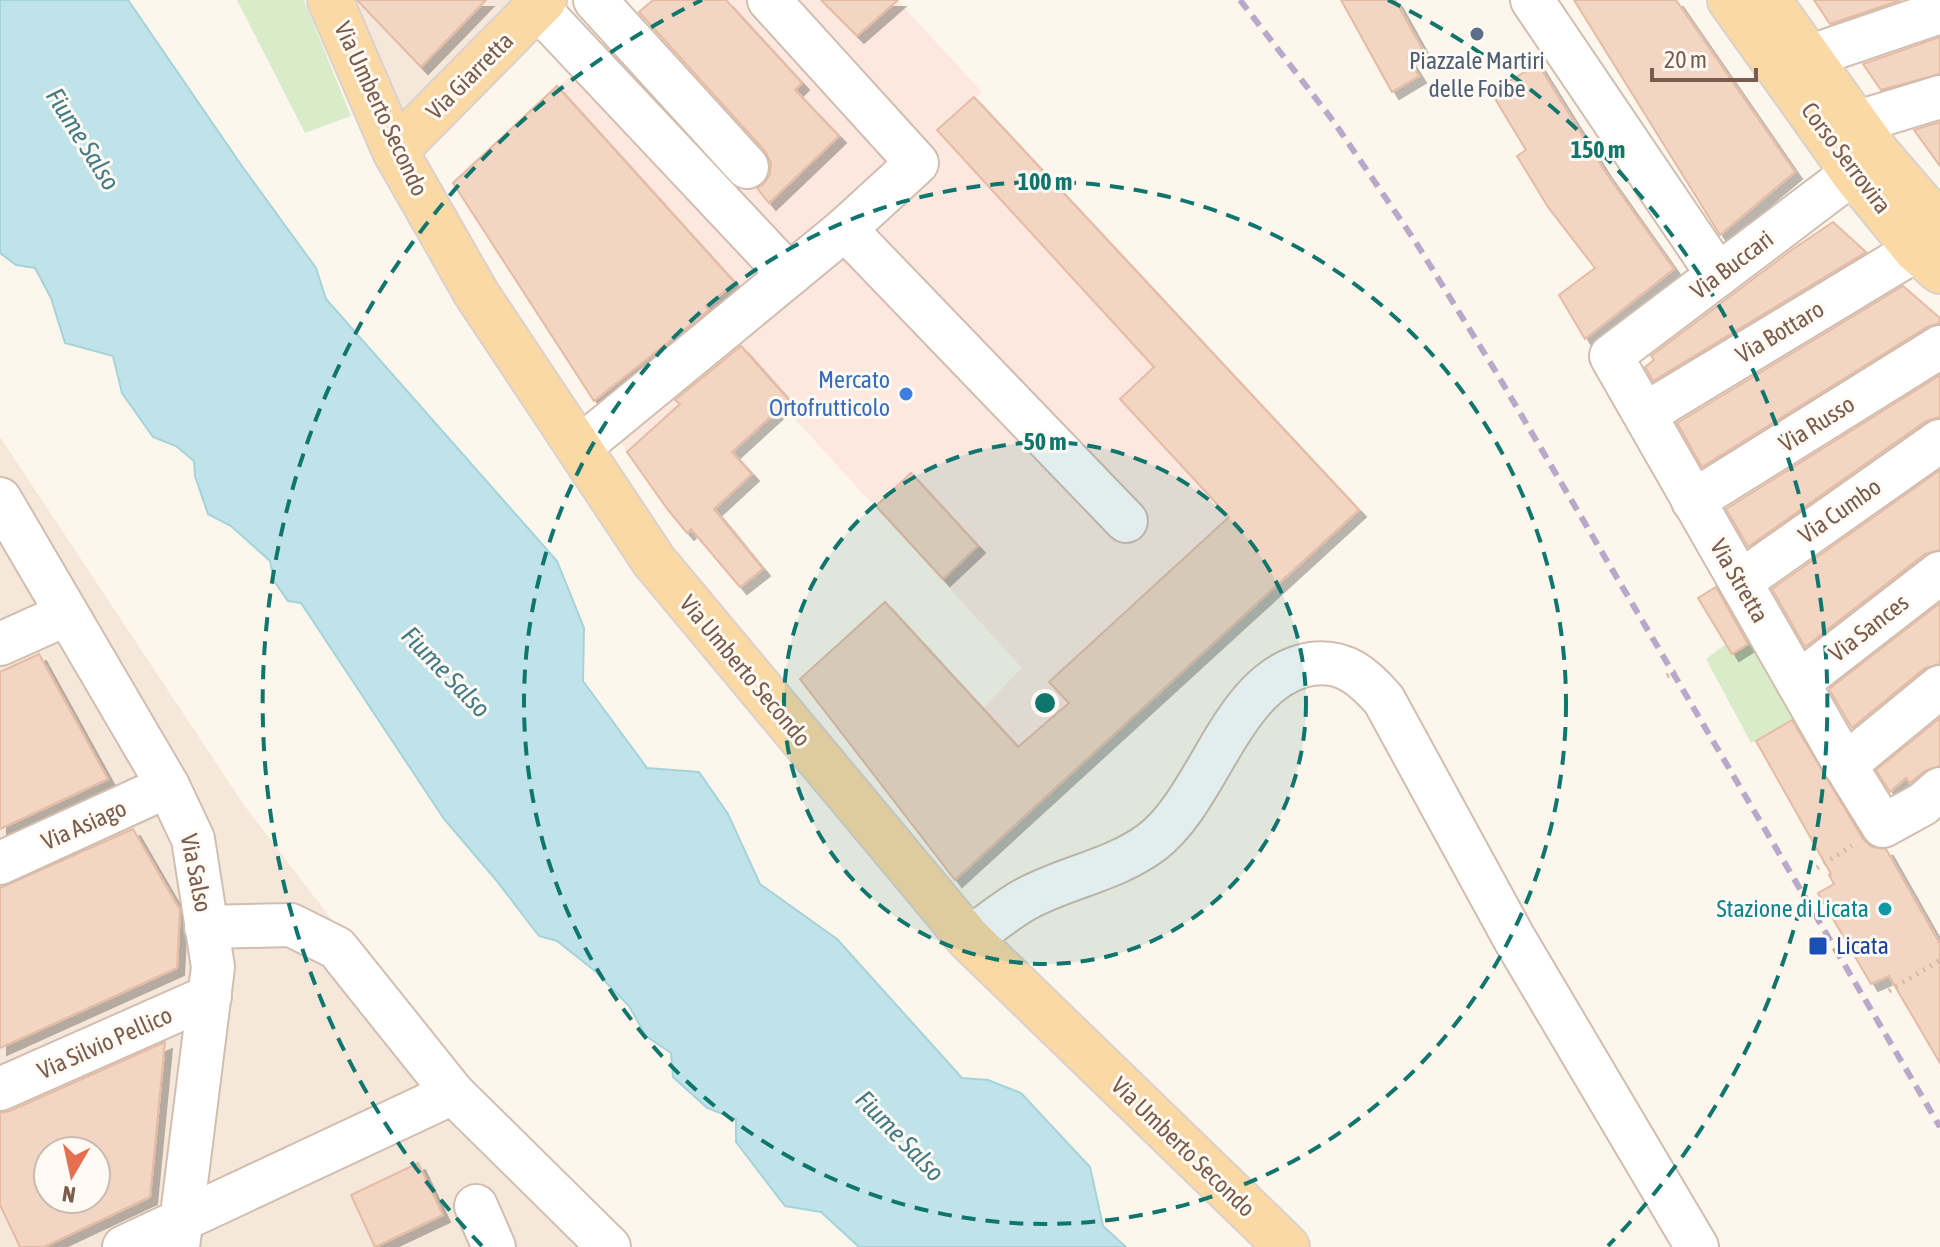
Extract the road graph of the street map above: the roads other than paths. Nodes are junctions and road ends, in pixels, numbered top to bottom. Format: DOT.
graph roads {
  1 [pos="330,0"];
  2 [pos="595,0"];
  3 [pos="769,0"];
  4 [pos="1532,0"];
  5 [pos="1750,3"];
  6 [pos="541,4"];
  7 [pos="1940,12"];
  8 [pos="1794,63"];
  9 [pos="1940,97"];
  10 [pos="1854,146"];
  11 [pos="395,151"];
  12 [pos="747,167"];
  13 [pos="845,229"];
  14 [pos="1934,237"];
  15 [pos="789,275"];
  16 [pos="1718,275"];
  17 [pos="1940,347"];
  18 [pos="1611,356"];
  19 [pos="1645,414"];
  20 [pos="1940,441"];
  21 [pos="579,448"];
  22 [pos="0,499"];
  23 [pos="1693,501"];
  24 [pos="1126,521"];
  25 [pos="1940,573"];
  26 [pos="1740,582"];
  27 [pos="67,614"];
  28 [pos="0,644"];
  29 [pos="1798,683"];
  30 [pos="1940,687"];
  31 [pos="1845,765"];
  32 [pos="168,786"];
  33 [pos="1934,807"];
  34 [pos="0,863"];
  35 [pos="206,927"];
  36 [pos="969,939"];
  37 [pos="210,996"];
  38 [pos="0,1089"];
  39 [pos="453,1093"];
  40 [pos="476,1206"];
  41 [pos="180,1234"];
  42 [pos="124,1247"];
  43 [pos="494,1247"];
  44 [pos="609,1247"];
  45 [pos="1287,1247"];
  46 [pos="1697,1247"];
  1 -- 11 [label="main road, Via Umberto Secondo"];
  2 -- 12 [label="street"];
  3 -- 13 [label="street"];
  4 -- 16 [label="street"];
  5 -- 8 [label="main road, Corso Serrovira"];
  6 -- 11 [label="main road, Via Giarretta"];
  6 -- 15 [label="street"];
  7 -- 8 [label="street"];
  8 -- 10 [label="main road, Corso Serrovira"];
  9 -- 10 [label="street, Via Buccari"];
  10 -- 14 [label="main road, Corso Serrovira"];
  10 -- 16 [label="street, Via Buccari"];
  11 -- 21 [label="main road, Via Umberto Secondo"];
  13 -- 15 [label="street"];
  13 -- 24 [label="street"];
  14 -- 19 [label="street, Via Bottaro"];
  15 -- 21 [label="street"];
  16 -- 18 [label="street, Via Buccari"];
  17 -- 23 [label="street, Via Russo"];
  18 -- 19 [label="street, Via Stretta"];
  19 -- 23 [label="street, Via Stretta"];
  20 -- 26 [label="street, Via Cumbo"];
  21 -- 36 [label="main road, Via Umberto Secondo"];
  22 -- 27 [label="street, Via Salso"];
  23 -- 26 [label="street, Via Stretta"];
  25 -- 29 [label="street, Via Sances"];
  26 -- 29 [label="street, Via Stretta"];
  27 -- 28 [label="street"];
  27 -- 32 [label="street, Via Salso"];
  29 -- 31 [label="street, Via Stretta"];
  30 -- 31 [label="street"];
  31 -- 33 [label="street, Via Stretta"];
  32 -- 34 [label="street, Via Asiago"];
  32 -- 35 [label="street, Via Salso"];
  35 -- 37 [label="street, Via Salso"];
  35 -- 39 [label="street"];
  36 -- 45 [label="main road, Via Umberto Secondo"];
  36 -- 46 [label="street"];
  37 -- 38 [label="street, Via Silvio Pellico"];
  37 -- 41 [label="street, Via Salso"];
  39 -- 41 [label="street"];
  39 -- 44 [label="street"];
  40 -- 43 [label="street"];
  41 -- 42 [label="street"];
}
